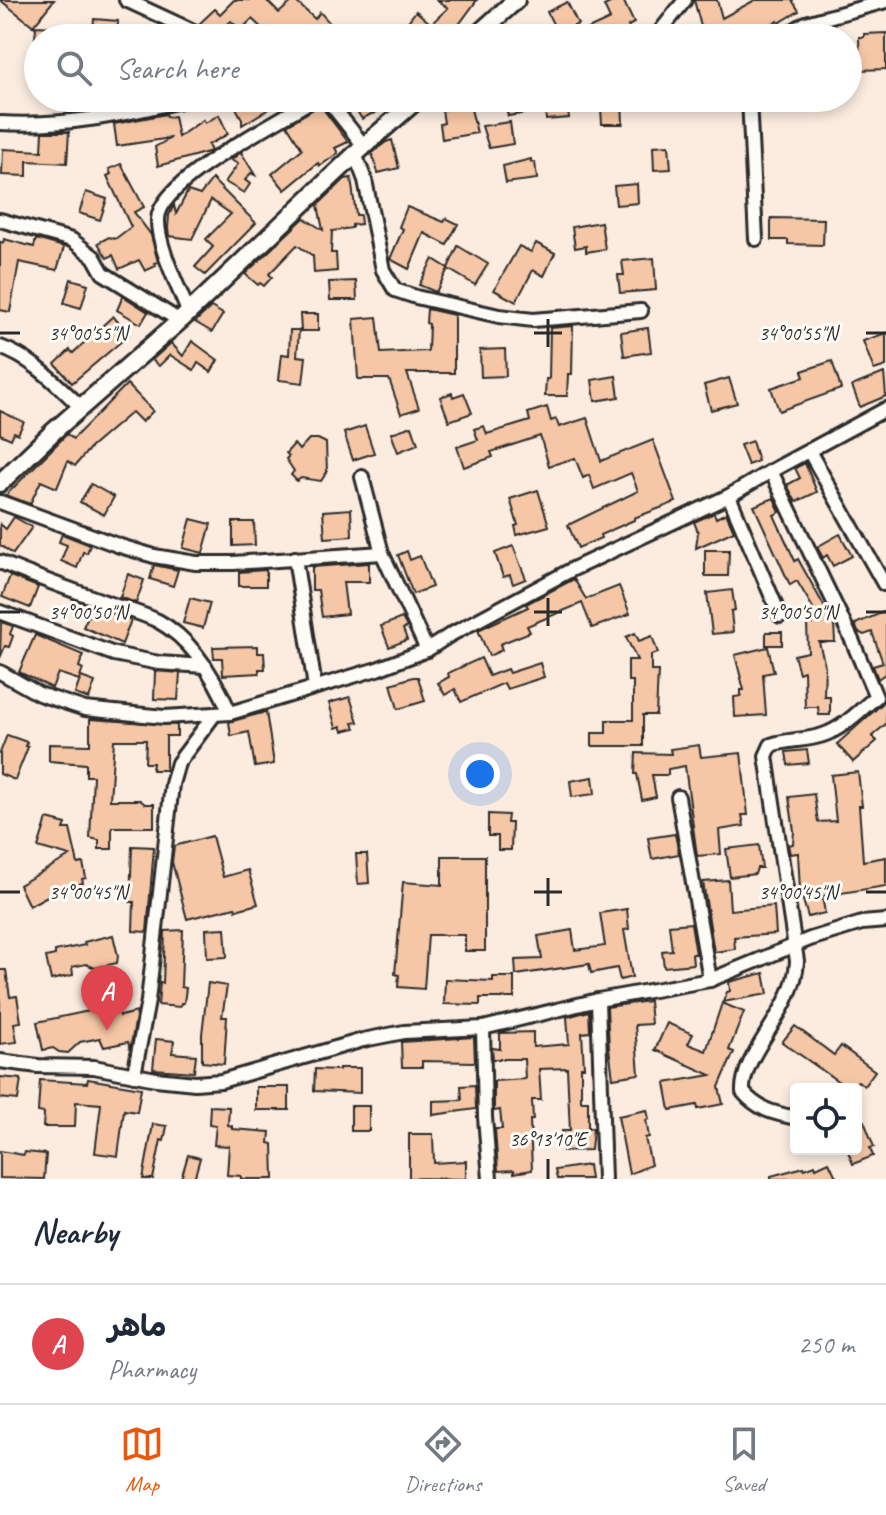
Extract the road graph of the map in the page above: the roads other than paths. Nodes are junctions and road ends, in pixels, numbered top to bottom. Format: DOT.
graph roads {
  1 [pos="126,0"];
  2 [pos="516,0"];
  3 [pos="685,0"];
  4 [pos="886,1"];
  5 [pos="178,24"];
  6 [pos="489,24"];
  7 [pos="666,24"];
  8 [pos="804,24"];
  9 [pos="127,112"];
  10 [pos="290,112"];
  11 [pos="335,112"];
  12 [pos="403,112"];
  13 [pos="750,112"];
  14 [pos="0,123"];
  15 [pos="360,150"];
  16 [pos="0,220"];
  17 [pos="756,239"];
  18 [pos="641,311"];
  19 [pos="184,316"];
  20 [pos="0,347"];
  21 [pos="81,407"];
  22 [pos="886,409"];
  23 [pos="809,451"];
  24 [pos="771,471"];
  25 [pos="362,477"];
  26 [pos="0,483"];
  27 [pos="729,496"];
  28 [pos="0,502"];
  29 [pos="382,553"];
  30 [pos="295,558"];
  31 [pos="0,562"];
  32 [pos="884,584"];
  33 [pos="0,612"];
  34 [pos="780,616"];
  35 [pos="427,650"];
  36 [pos="205,666"];
  37 [pos="0,672"];
  38 [pos="315,687"];
  39 [pos="230,713"];
  40 [pos="214,715"];
  41 [pos="678,797"];
  42 [pos="886,921"];
  43 [pos="793,948"];
  44 [pos="710,980"];
  45 [pos="598,1000"];
  46 [pos="483,1028"];
  47 [pos="0,1061"];
  48 [pos="134,1075"];
  49 [pos="790,1117"];
  50 [pos="490,1179"];
  51 [pos="604,1179"];
  1 -- 5 [label="street"];
  2 -- 6 [label="street"];
  3 -- 7 [label="street"];
  4 -- 8 [label="street"];
  9 -- 14 [label="street"];
  10 -- 19 [label="street"];
  11 -- 15 [label="street"];
  12 -- 15 [label="street"];
  13 -- 17 [label="street"];
  15 -- 18 [label="street"];
  15 -- 19 [label="street"];
  16 -- 19 [label="street"];
  19 -- 21 [label="street"];
  20 -- 21 [label="street"];
  21 -- 26 [label="street"];
  22 -- 23 [label="street"];
  23 -- 24 [label="street"];
  23 -- 32 [label="street"];
  24 -- 27 [label="street"];
  24 -- 43 [label="street"];
  25 -- 29 [label="street"];
  27 -- 34 [label="street"];
  27 -- 35 [label="street"];
  28 -- 30 [label="street"];
  29 -- 30 [label="street"];
  29 -- 35 [label="street"];
  30 -- 38 [label="street"];
  31 -- 36 [label="street"];
  33 -- 36 [label="street"];
  35 -- 38 [label="street"];
  36 -- 39 [label="street"];
  37 -- 40 [label="street"];
  38 -- 39 [label="street"];
  39 -- 40 [label="street"];
  40 -- 48 [label="street"];
  41 -- 44 [label="street"];
  42 -- 43 [label="street"];
  43 -- 44 [label="street"];
  43 -- 49 [label="street"];
  44 -- 45 [label="street"];
  45 -- 46 [label="street"];
  45 -- 51 [label="street"];
  46 -- 48 [label="street"];
  46 -- 50 [label="street"];
  47 -- 48 [label="street"];
}
